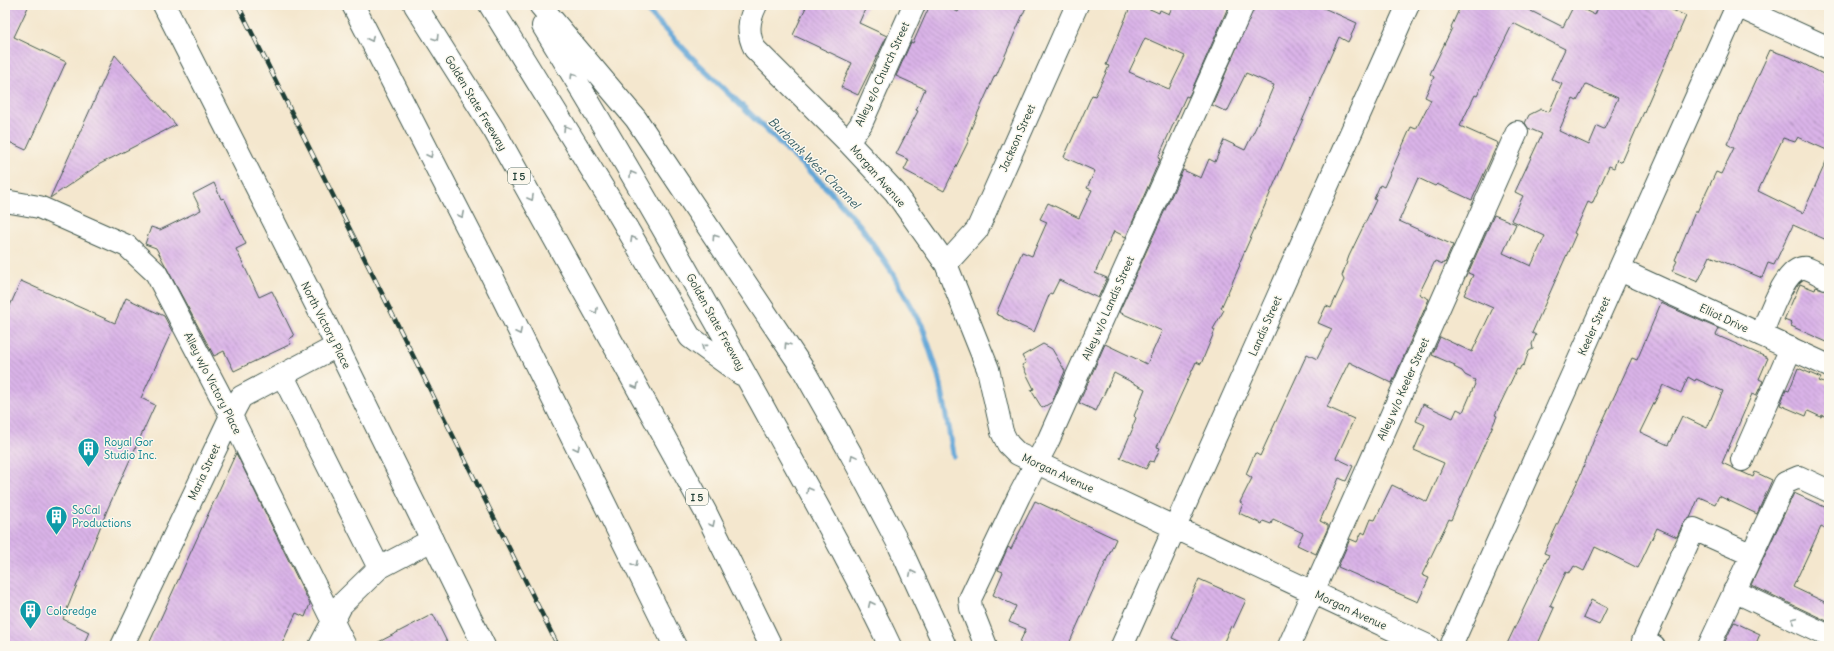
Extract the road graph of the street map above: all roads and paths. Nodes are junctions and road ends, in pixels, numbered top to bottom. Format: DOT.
graph roads {
  1 [pos="164,5"];
  2 [pos="353,5"];
  3 [pos="416,5"];
  4 [pos="490,5"];
  5 [pos="530,5"];
  6 [pos="540,5"];
  7 [pos="756,5"];
  8 [pos="914,5"];
  9 [pos="1077,5"];
  10 [pos="1244,5"];
  11 [pos="1408,5"];
  12 [pos="1736,5"];
  13 [pos="1829,48"];
  14 [pos="1517,132"];
  15 [pos="848,142"];
  16 [pos="5,201"];
  17 [pos="946,264"];
  18 [pos="1620,270"];
  19 [pos="1829,279"];
  20 [pos="1761,335"];
  21 [pos="337,346"];
  22 [pos="1791,348"];
  23 [pos="1829,366"];
  24 [pos="283,376"];
  25 [pos="747,378"];
  26 [pos="230,416"];
  27 [pos="1742,460"];
  28 [pos="1036,463"];
  29 [pos="1829,491"];
  30 [pos="1176,528"];
  31 [pos="432,540"];
  32 [pos="1750,554"];
  33 [pos="379,568"];
  34 [pos="1734,591"];
  35 [pos="1313,592"];
  36 [pos="333,619"];
  37 [pos="1829,636"];
  38 [pos="122,646"];
  39 [pos="320,646"];
  40 [pos="345,646"];
  41 [pos="484,646"];
  42 [pos="675,646"];
  43 [pos="771,646"];
  44 [pos="890,646"];
  45 [pos="945,646"];
  46 [pos="986,646"];
  47 [pos="1122,646"];
  48 [pos="1289,646"];
  49 [pos="1428,646"];
  50 [pos="1451,646"];
  51 [pos="1654,646"];
  52 [pos="1709,646"];
  1 -- 21 [label="main road, North Victory Place"];
  2 -- 42 [label="main road, one-way"];
  3 -- 43 [label="main road, Golden State Freeway / I 5, one-way"];
  25 -- 4 [label="main road, one-way"];
  25 -- 5 [label="main road, Golden State Freeway, one-way"];
  45 -- 6 [label="main road, one-way"];
  7 -- 15 [label="main road, Morgan Avenue"];
  8 -- 15 [label="main road, Alley e/o Church Street"];
  9 -- 17 [label="main road, Jackson Street"];
  10 -- 28 [label="main road, Alley w/o Landis Street"];
  11 -- 30 [label="main road, Landis Street"];
  12 -- 13 [label="main road"];
  12 -- 18 [label="main road, Keeler Street"];
  14 -- 35 [label="main road, Alley w/o Keeler Street"];
  15 -- 17 [label="main road, Morgan Avenue"];
  16 -- 26 [label="main road, Alley w/o Victory Place"];
  17 -- 28 [label="main road, Morgan Avenue"];
  18 -- 20 [label="main road, Elliot Drive"];
  18 -- 50 [label="main road, Keeler Street"];
  19 -- 20 [label="main road"];
  20 -- 22 [label="main road, Elliot Drive"];
  21 -- 24 [label="main road, Maria Street"];
  21 -- 31 [label="main road, North Victory Place"];
  22 -- 23 [label="main road, Elliot Drive"];
  22 -- 27 [label="main road"];
  24 -- 26 [label="main road, Maria Street"];
  24 -- 33 [label="main road"];
  44 -- 25 [label="main road, Golden State Freeway, one-way"];
  26 -- 36 [label="main road, Alley w/o Victory Place"];
  26 -- 38 [label="main road, Maria Street"];
  28 -- 30 [label="main road, Morgan Avenue"];
  28 -- 46 [label="main road, Alley w/o Landis Street"];
  29 -- 32 [label="main road"];
  30 -- 35 [label="main road, Morgan Avenue"];
  30 -- 47 [label="main road, Landis Street"];
  31 -- 33 [label="main road"];
  31 -- 41 [label="main road, North Victory Place"];
  32 -- 34 [label="main road"];
  32 -- 51 [label="main road"];
  33 -- 36 [label="main road"];
  37 -- 34 [label="main road, one-way"];
  34 -- 52 [label="main road"];
  35 -- 48 [label="main road, Alley w/o Keeler Street"];
  35 -- 49 [label="main road, Morgan Avenue"];
  36 -- 39 [label="main road"];
  36 -- 40 [label="main road, Alley w/o Victory Place"];
}
